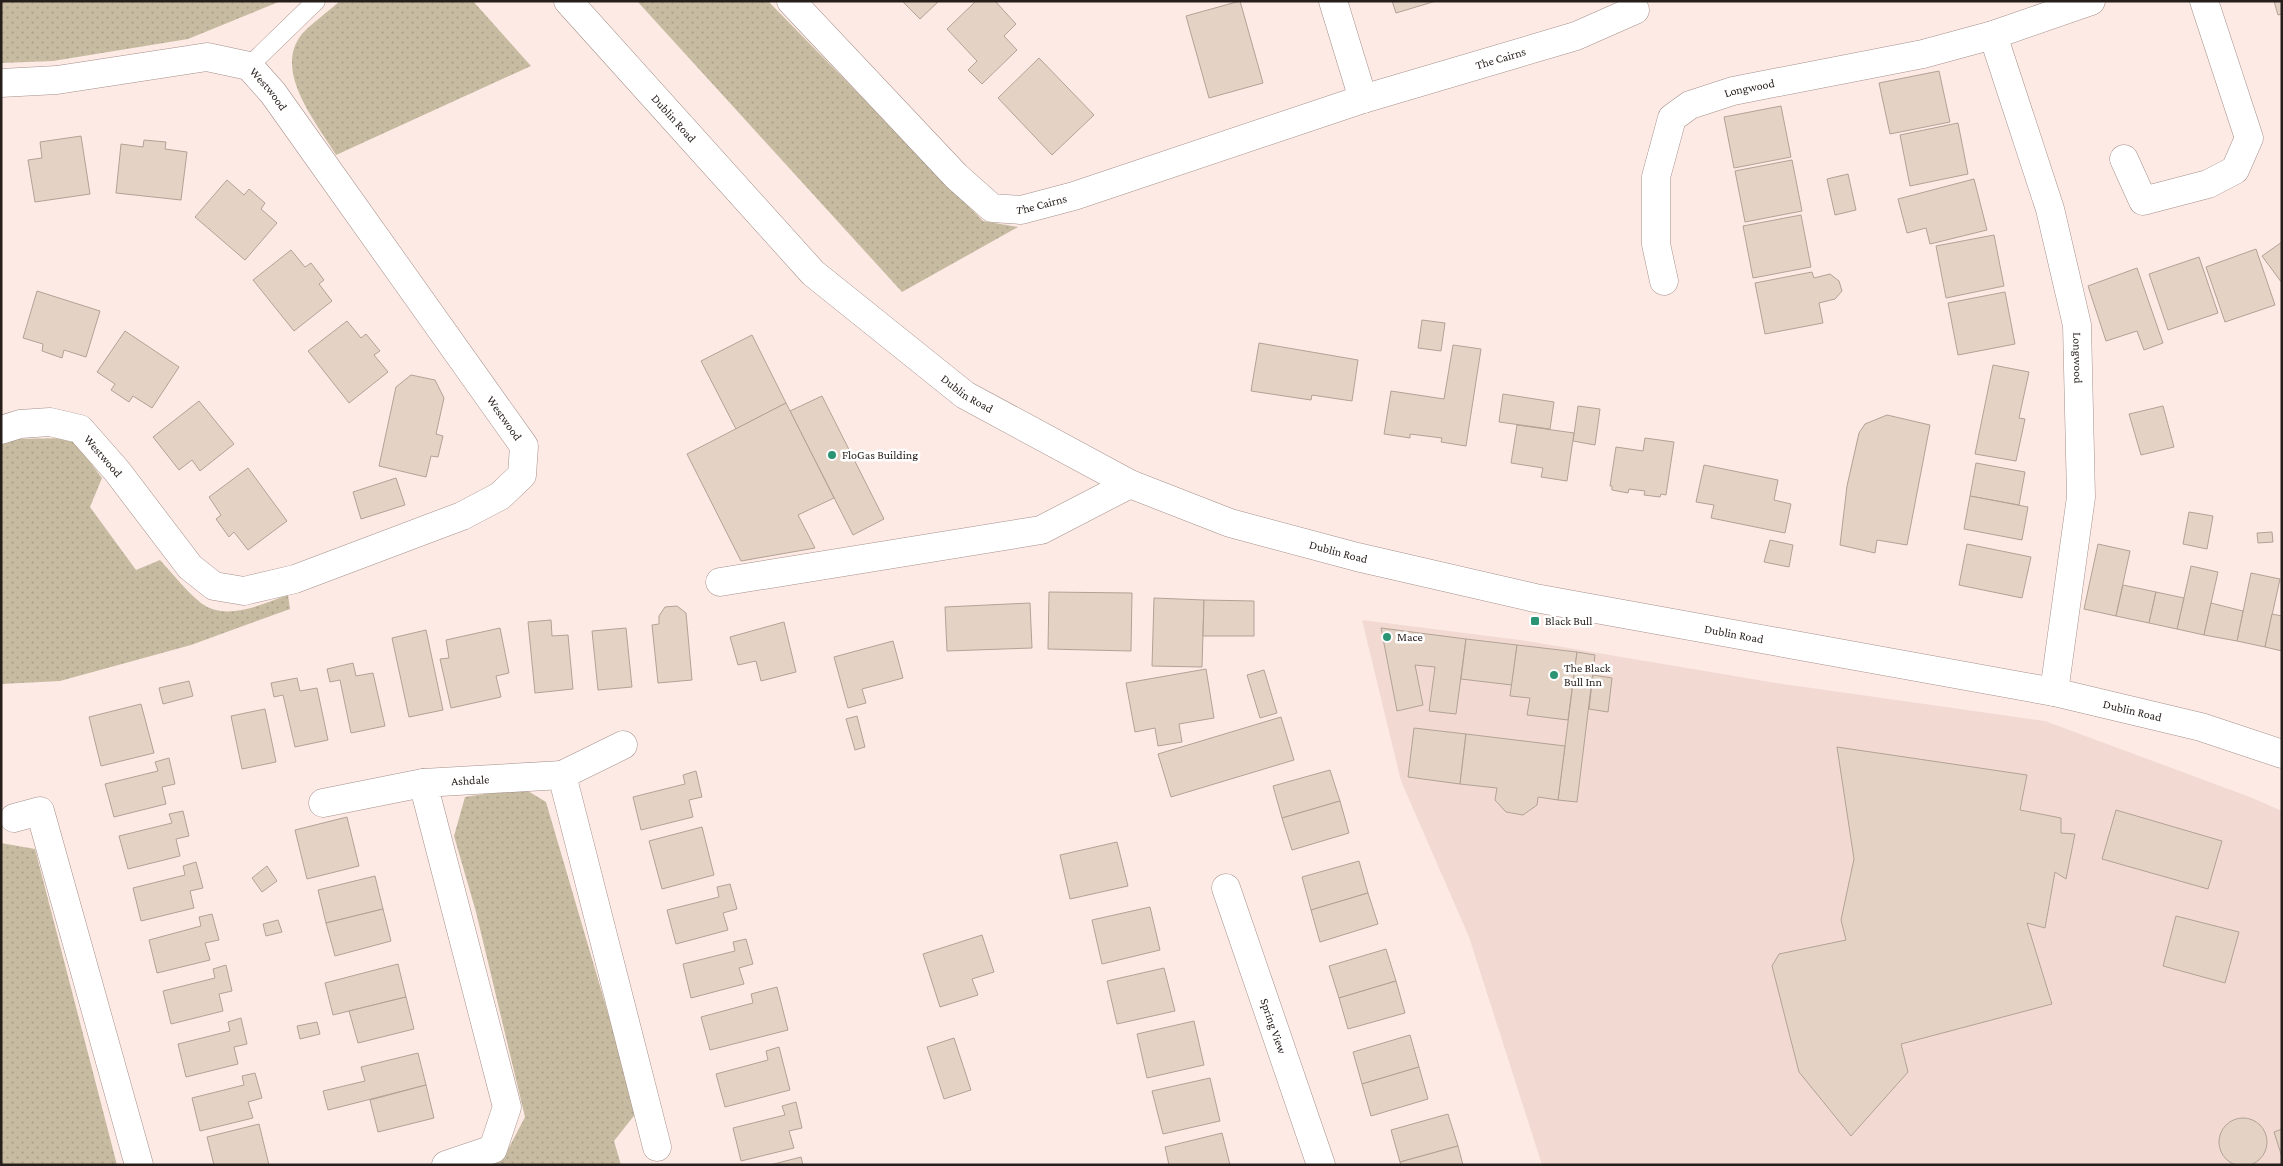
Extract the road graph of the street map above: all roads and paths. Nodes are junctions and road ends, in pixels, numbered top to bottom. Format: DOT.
graph roads {
  1 [pos="316,1"];
  2 [pos="568,1"];
  3 [pos="791,1"];
  4 [pos="1332,1"];
  5 [pos="2091,1"];
  6 [pos="2204,1"];
  7 [pos="1635,10"];
  8 [pos="1992,34"];
  9 [pos="249,66"];
  10 [pos="1,83"];
  11 [pos="1363,99"];
  12 [pos="2124,159"];
  13 [pos="1664,281"];
  14 [pos="1,430"];
  15 [pos="1130,484"];
  16 [pos="720,582"];
  17 [pos="2054,692"];
  18 [pos="623,745"];
  19 [pos="2282,754"];
  20 [pos="562,775"];
  21 [pos="423,783"];
  22 [pos="323,803"];
  23 [pos="14,818"];
  24 [pos="1226,888"];
  25 [pos="656,1147"];
  26 [pos="139,1165"];
  27 [pos="446,1165"];
  28 [pos="1321,1165"];
  1 -- 9 [label="lane"];
  2 -- 15 [label="street, Dublin Road"];
  3 -- 11 [label="street, The Cairns"];
  4 -- 11 [label="street"];
  5 -- 8 [label="street, Longwood"];
  6 -- 12 [label="street"];
  7 -- 11 [label="street, The Cairns"];
  8 -- 13 [label="street, Longwood"];
  8 -- 17 [label="street, Longwood"];
  9 -- 10 [label="street, Westwood"];
  9 -- 14 [label="street, Westwood"];
  15 -- 16 [label="street"];
  15 -- 17 [label="street, Dublin Road"];
  17 -- 19 [label="street, Dublin Road"];
  18 -- 20 [label="street"];
  20 -- 21 [label="street, Ashdale"];
  20 -- 25 [label="street"];
  21 -- 22 [label="street, Ashdale"];
  21 -- 27 [label="street"];
  23 -- 26 [label="street"];
  24 -- 28 [label="street, Spring View"];
}
